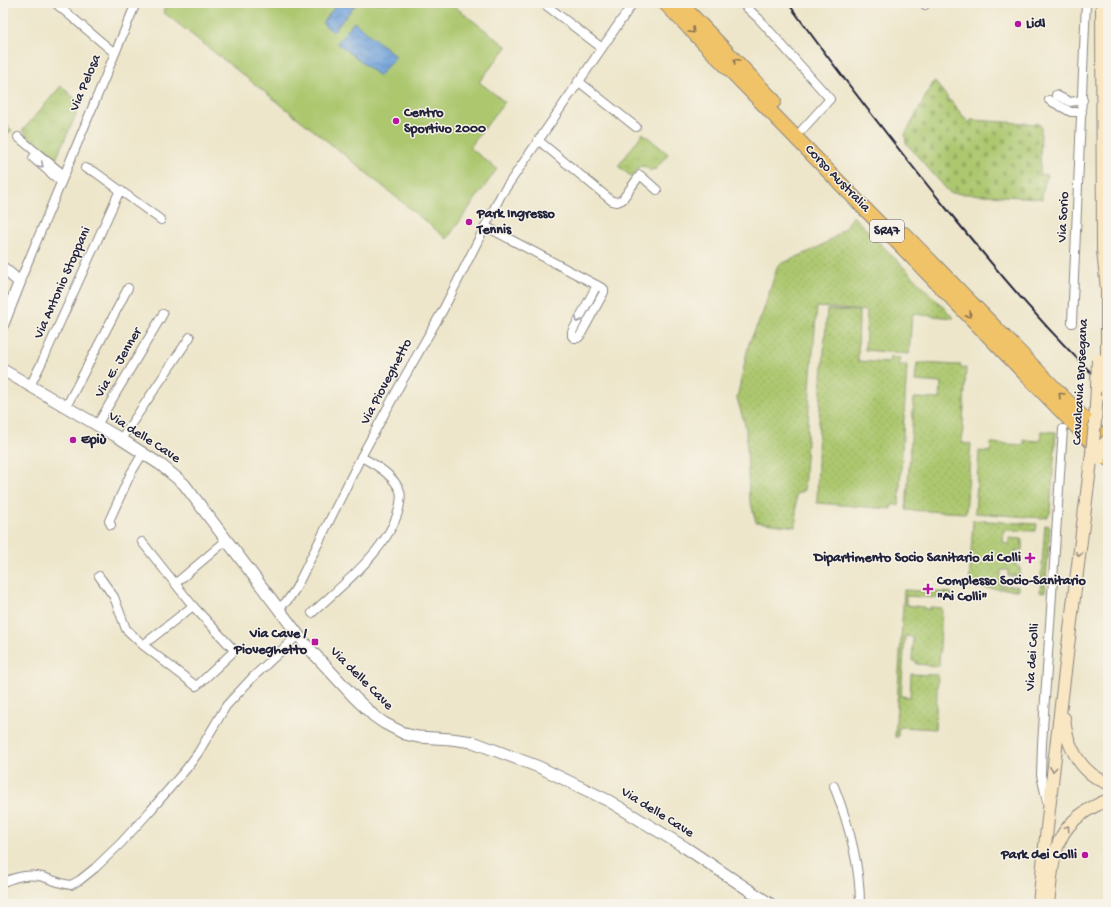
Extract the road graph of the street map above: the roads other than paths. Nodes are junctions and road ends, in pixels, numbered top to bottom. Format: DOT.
graph roads {
  1 [pos="55,3"];
  2 [pos="136,3"];
  3 [pos="544,3"];
  4 [pos="633,3"];
  5 [pos="665,3"];
  6 [pos="680,3"];
  7 [pos="742,3"];
  8 [pos="1086,3"];
  9 [pos="1102,3"];
  10 [pos="602,48"];
  11 [pos="115,52"];
  12 [pos="578,81"];
  13 [pos="1056,95"];
  14 [pos="1048,100"];
  15 [pos="1082,100"];
  16 [pos="1082,112"];
  17 [pos="636,127"];
  18 [pos="802,130"];
  19 [pos="18,137"];
  20 [pos="538,140"];
  21 [pos="85,168"];
  22 [pos="62,179"];
  23 [pos="120,190"];
  24 [pos="657,190"];
  25 [pos="161,220"];
  26 [pos="484,226"];
  27 [pos="3,268"];
  28 [pos="20,281"];
  29 [pos="596,286"];
  30 [pos="128,288"];
  31 [pos="163,314"];
  32 [pos="1072,323"];
  33 [pos="3,324"];
  34 [pos="190,337"];
  35 [pos="1102,364"];
  36 [pos="3,370"];
  37 [pos="30,386"];
  38 [pos="1107,399"];
  39 [pos="66,407"];
  40 [pos="97,425"];
  41 [pos="1063,429"];
  42 [pos="121,439"];
  43 [pos="1108,441"];
  44 [pos="143,453"];
  45 [pos="361,457"];
  46 [pos="1102,459"];
  47 [pos="111,525"];
  48 [pos="226,539"];
  49 [pos="142,542"];
  50 [pos="99,576"];
  51 [pos="176,584"];
  52 [pos="193,606"];
  53 [pos="278,608"];
  54 [pos="312,613"];
  55 [pos="298,635"];
  56 [pos="143,645"];
  57 [pos="1067,647"];
  58 [pos="1042,744"];
  59 [pos="1056,746"];
  60 [pos="1108,782"];
  61 [pos="834,786"];
  62 [pos="1108,800"];
  63 [pos="1048,808"];
  64 [pos="3,882"];
  65 [pos="770,904"];
  66 [pos="860,904"];
  67 [pos="1039,904"];
  68 [pos="1048,904"];
  1 -- 11 [label="street"];
  2 -- 11 [label="street, Via Pelosa"];
  3 -- 10 [label="street"];
  4 -- 10 [label="street, Via Pioveghetto"];
  5 -- 46 [label="highway, Corso Australia / SR47, one-way"];
  18 -- 6 [label="highway, Corso Australia / SR47, one-way"];
  7 -- 18 [label="street"];
  8 -- 15 [label="street, Via Sorio"];
  9 -- 35 [label="main road, Cavalcavia Brusegana"];
  10 -- 12 [label="street, Via Pioveghetto"];
  11 -- 22 [label="street, Via Pelosa"];
  12 -- 17 [label="street"];
  12 -- 20 [label="street, Via Pioveghetto"];
  13 -- 15 [label="street"];
  14 -- 16 [label="street"];
  15 -- 16 [label="street, Via Sorio"];
  16 -- 32 [label="street, Via Sorio"];
  43 -- 18 [label="highway, Corso Australia / SR47, one-way"];
  19 -- 22 [label="street"];
  20 -- 24 [label="street"];
  20 -- 26 [label="street, Via Pioveghetto"];
  21 -- 23 [label="street"];
  22 -- 28 [label="street, Via Pelosa"];
  23 -- 25 [label="street"];
  23 -- 37 [label="street, Via Antonio Stoppani"];
  26 -- 29 [label="street"];
  26 -- 45 [label="street, Via Pioveghetto"];
  27 -- 28 [label="street"];
  28 -- 33 [label="street, Via Pelosa"];
  29 -- 29 [label="street, one-way"];
  30 -- 39 [label="street"];
  31 -- 40 [label="street, Via E. Jenner"];
  34 -- 42 [label="street"];
  35 -- 38 [label="main road, Cavalcavia Brusegana, bridge"];
  35 -- 46 [label="main road, Cavalcavia Brusegana, bridge"];
  36 -- 37 [label="street, Via delle Cave"];
  37 -- 39 [label="street, Via delle Cave"];
  39 -- 40 [label="street, Via delle Cave"];
  40 -- 42 [label="street, Via delle Cave"];
  41 -- 58 [label="street, Via dei Colli"];
  42 -- 44 [label="street, Via delle Cave"];
  43 -- 46 [label="main road, Cavalcavia Brusegana, bridge"];
  44 -- 47 [label="street"];
  44 -- 48 [label="street, Via delle Cave"];
  45 -- 53 [label="street, Via Pioveghetto"];
  45 -- 54 [label="street"];
  46 -- 57 [label="main road, Cavalcavia Brusegana, one-way"];
  48 -- 51 [label="street"];
  48 -- 53 [label="street, Via delle Cave"];
  49 -- 51 [label="street"];
  50 -- 56 [label="street"];
  51 -- 52 [label="street"];
  52 -- 56 [label="street"];
  52 -- 56 [label="street"];
  53 -- 55 [label="street, Via delle Cave"];
  55 -- 64 [label="street"];
  55 -- 65 [label="street, Via delle Cave"];
  57 -- 59 [label="main road, Cavalcavia Brusegana"];
  57 -- 60 [label="main road"];
  58 -- 59 [label="street"];
  58 -- 63 [label="street, Via dei Colli"];
  59 -- 63 [label="main road, Cavalcavia Brusegana, one-way"];
  61 -- 66 [label="street"];
  68 -- 62 [label="main road, one-way"];
  63 -- 67 [label="main road, Via dei Colli"];
}
